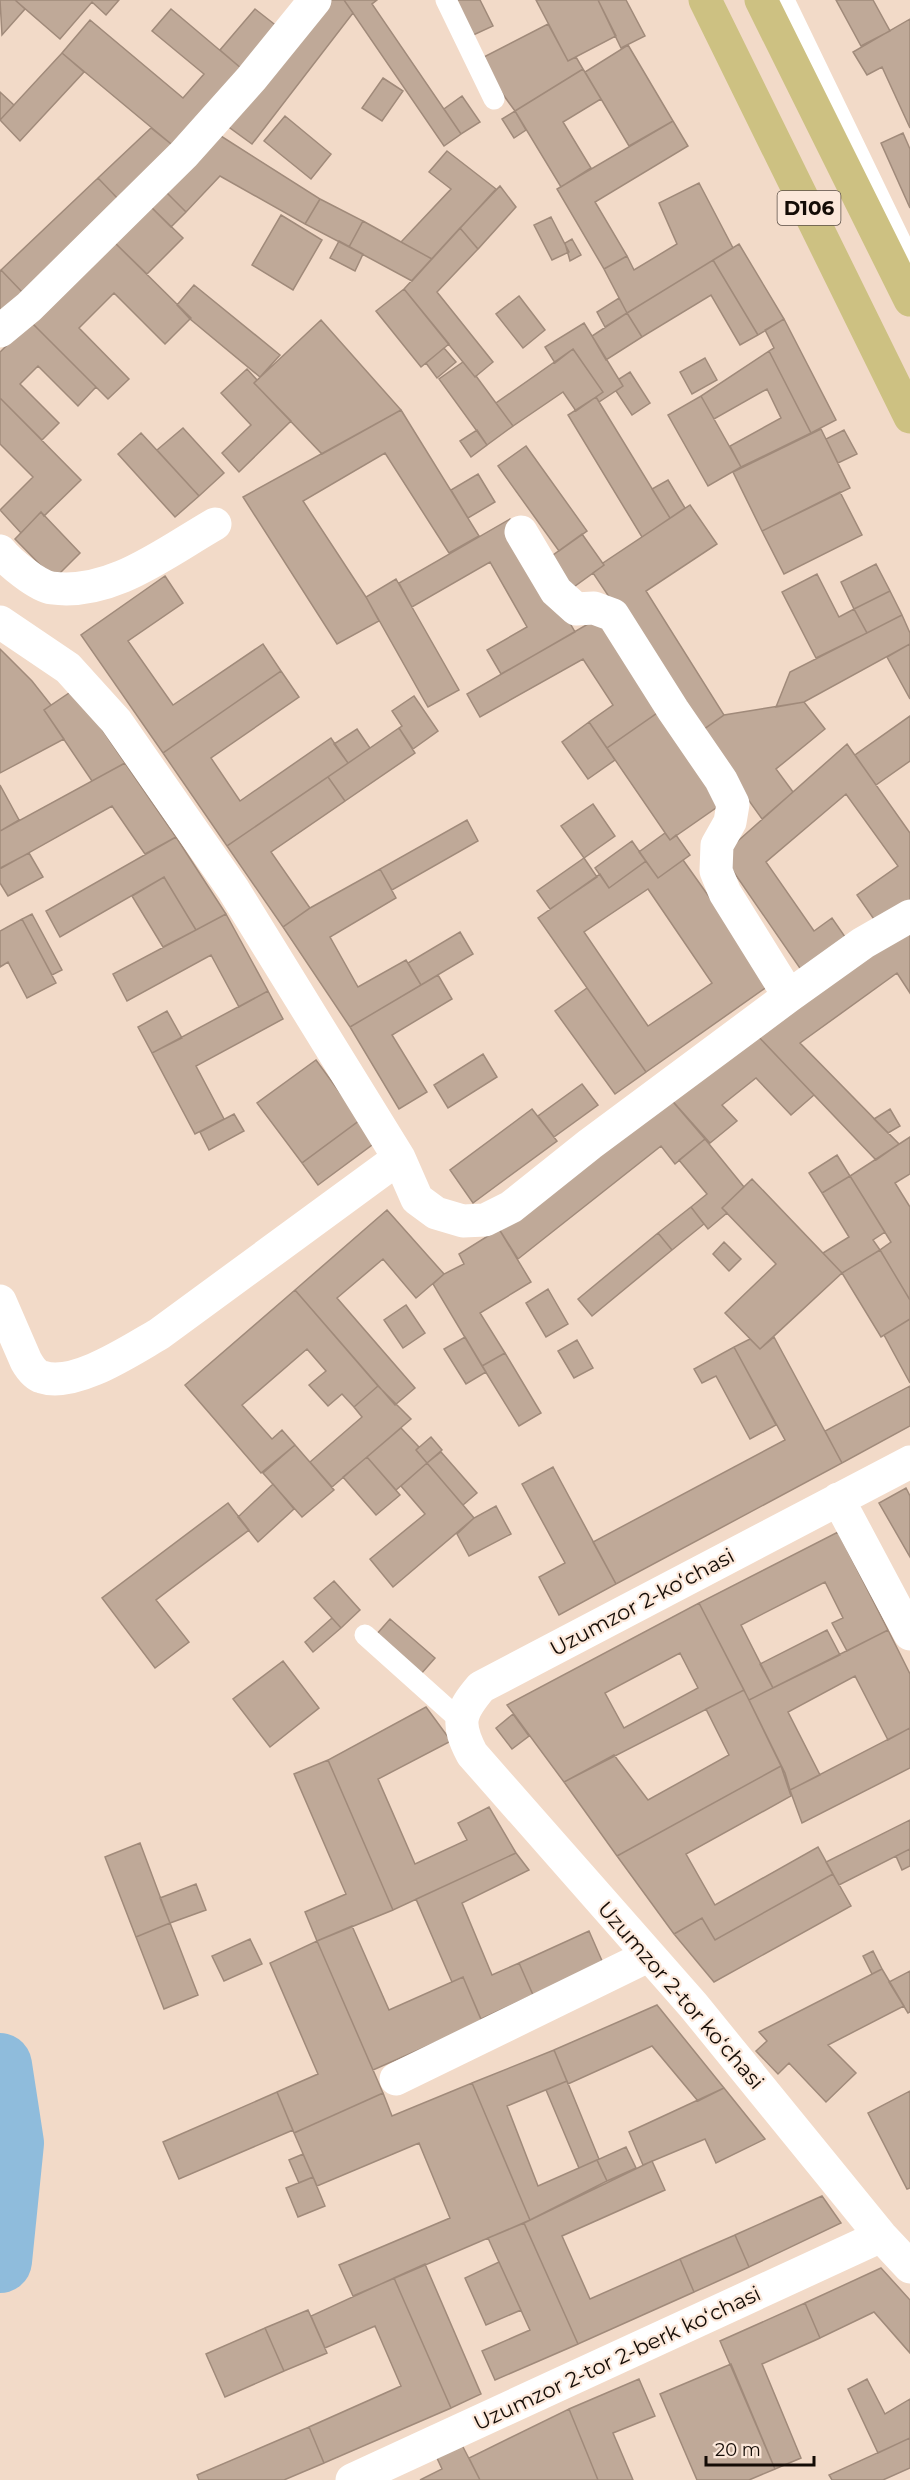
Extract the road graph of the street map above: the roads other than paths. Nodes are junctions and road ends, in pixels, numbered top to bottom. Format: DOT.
graph roads {
  1 [pos="315,0"];
  2 [pos="446,0"];
  3 [pos="705,0"];
  4 [pos="761,0"];
  5 [pos="784,0"];
  6 [pos="494,99"];
  7 [pos="910,261"];
  8 [pos="910,300"];
  9 [pos="0,332"];
  10 [pos="910,417"];
  11 [pos="215,524"];
  12 [pos="521,532"];
  13 [pos="0,551"];
  14 [pos="0,622"];
  15 [pos="910,916"];
  16 [pos="789,996"];
  17 [pos="399,1158"];
  18 [pos="0,1301"];
  19 [pos="910,1462"];
  20 [pos="838,1499"];
  21 [pos="910,1634"];
  22 [pos="365,1635"];
  23 [pos="461,1721"];
  24 [pos="648,1956"];
  25 [pos="396,2079"];
  26 [pos="881,2236"];
  27 [pos="910,2266"];
  28 [pos="352,2480"];
  1 -- 9 [label="street"];
  2 -- 6 [label="lane"];
  3 -- 10 [label="main road, D106"];
  4 -- 8 [label="main road, D106"];
  5 -- 7 [label="lane"];
  11 -- 13 [label="street"];
  12 -- 16 [label="street"];
  14 -- 17 [label="street"];
  15 -- 16 [label="street"];
  16 -- 17 [label="street"];
  17 -- 18 [label="street"];
  19 -- 20 [label="street, Uzumzor 2-koʻchasi"];
  20 -- 21 [label="street"];
  20 -- 23 [label="street, Uzumzor 2-koʻchasi"];
  22 -- 23 [label="lane"];
  23 -- 24 [label="street, Uzumzor 2-tor koʻchasi"];
  24 -- 25 [label="street"];
  24 -- 26 [label="street, Uzumzor 2-tor koʻchasi"];
  26 -- 27 [label="street, Uzumzor 2-tor koʻchasi"];
  26 -- 28 [label="street, Uzumzor 2-tor 2-berk koʻchasi"];
}
